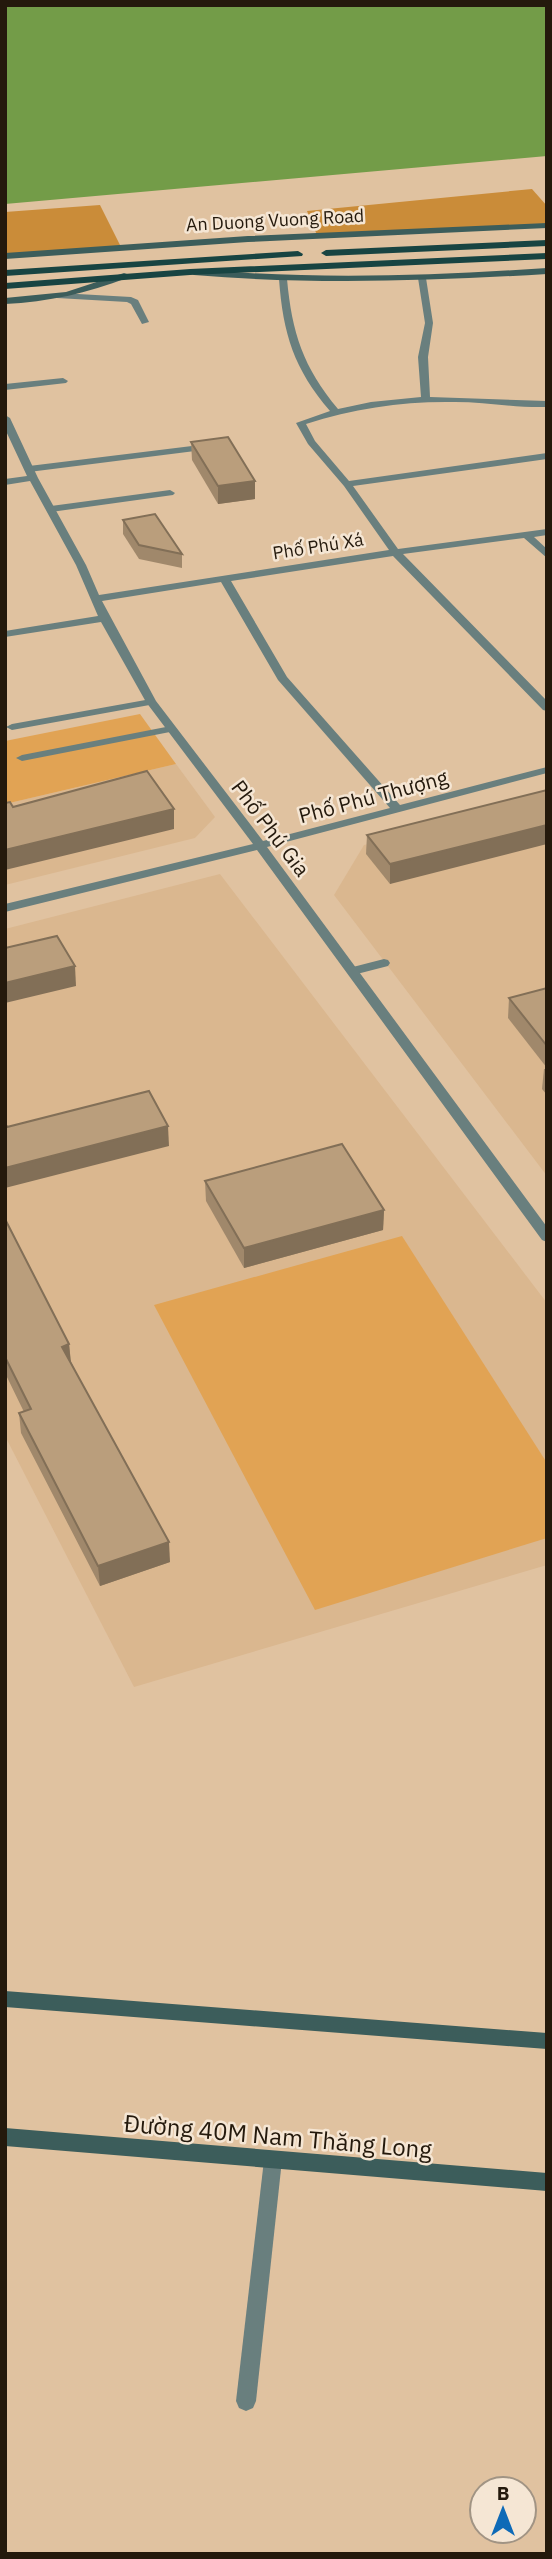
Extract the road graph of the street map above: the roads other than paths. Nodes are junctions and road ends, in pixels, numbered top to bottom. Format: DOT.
graph roads {
  1 [pos="547,225"];
  2 [pos="547,243"];
  3 [pos="5,256"];
  4 [pos="547,256"];
  5 [pos="547,271"];
  6 [pos="190,272"];
  7 [pos="5,273"];
  8 [pos="124,276"];
  9 [pos="422,278"];
  10 [pos="283,279"];
  11 [pos="5,286"];
  12 [pos="60,296"];
  13 [pos="5,302"];
  14 [pos="145,322"];
  15 [pos="63,382"];
  16 [pos="5,387"];
  17 [pos="426,401"];
  18 [pos="547,404"];
  19 [pos="335,411"];
  20 [pos="5,418"];
  21 [pos="192,449"];
  22 [pos="547,457"];
  23 [pos="31,474"];
  24 [pos="5,482"];
  25 [pos="347,484"];
  26 [pos="170,493"];
  27 [pos="51,509"];
  28 [pos="547,532"];
  29 [pos="527,535"];
  30 [pos="394,552"];
  31 [pos="547,555"];
  32 [pos="224,579"];
  33 [pos="95,599"];
  34 [pos="104,618"];
  35 [pos="5,634"];
  36 [pos="151,702"];
  37 [pos="547,708"];
  38 [pos="12,727"];
  39 [pos="171,729"];
  40 [pos="22,758"];
  41 [pos="547,770"];
  42 [pos="397,810"];
  43 [pos="260,845"];
  44 [pos="5,908"];
  45 [pos="384,962"];
  46 [pos="353,971"];
  47 [pos="547,1237"];
  48 [pos="5,1999"];
  49 [pos="547,2041"];
  50 [pos="5,2137"];
  51 [pos="273,2160"];
  52 [pos="547,2182"];
  53 [pos="246,2401"];
  1 -- 3 [label="street, An Duong Vuong Road"];
  2 -- 7 [label="main road, An Duong Vuong Road"];
  4 -- 6 [label="main road"];
  5 -- 9 [label="street"];
  6 -- 8 [label="main road"];
  6 -- 10 [label="street"];
  8 -- 11 [label="main road"];
  8 -- 12 [label="street"];
  9 -- 10 [label="street"];
  9 -- 17 [label="street"];
  10 -- 19 [label="street"];
  12 -- 13 [label="street"];
  12 -- 14 [label="street"];
  15 -- 16 [label="street"];
  17 -- 18 [label="street"];
  17 -- 19 [label="street"];
  19 -- 25 [label="street"];
  20 -- 23 [label="street, Phố Phú Gia"];
  21 -- 23 [label="street"];
  22 -- 25 [label="street"];
  23 -- 24 [label="street"];
  23 -- 27 [label="street, Phố Phú Gia"];
  25 -- 30 [label="street"];
  26 -- 27 [label="street"];
  27 -- 33 [label="street, Phố Phú Gia"];
  28 -- 29 [label="street, Phố Phú Xá"];
  29 -- 30 [label="street, Phố Phú Xá"];
  29 -- 31 [label="street"];
  30 -- 32 [label="street, Phố Phú Xá"];
  30 -- 37 [label="street"];
  32 -- 33 [label="street, Phố Phú Xá"];
  32 -- 42 [label="street"];
  33 -- 34 [label="street, Phố Phú Gia"];
  34 -- 35 [label="street"];
  34 -- 36 [label="street, Phố Phú Gia"];
  36 -- 38 [label="street"];
  36 -- 39 [label="street, Phố Phú Gia"];
  39 -- 40 [label="street"];
  39 -- 43 [label="street, Phố Phú Gia"];
  41 -- 42 [label="street, Phố Phú Thượng"];
  42 -- 43 [label="street, Phố Phú Thượng"];
  43 -- 44 [label="street, Phố Phú Thượng"];
  43 -- 46 [label="street, Phố Phú Gia"];
  45 -- 46 [label="street"];
  46 -- 47 [label="street, Phố Phú Gia"];
  48 -- 49 [label="street"];
  50 -- 51 [label="street, Đường 40M Nam Thăng Long"];
  51 -- 52 [label="street, Đường 40M Nam Thăng Long"];
  51 -- 53 [label="street"];
}
